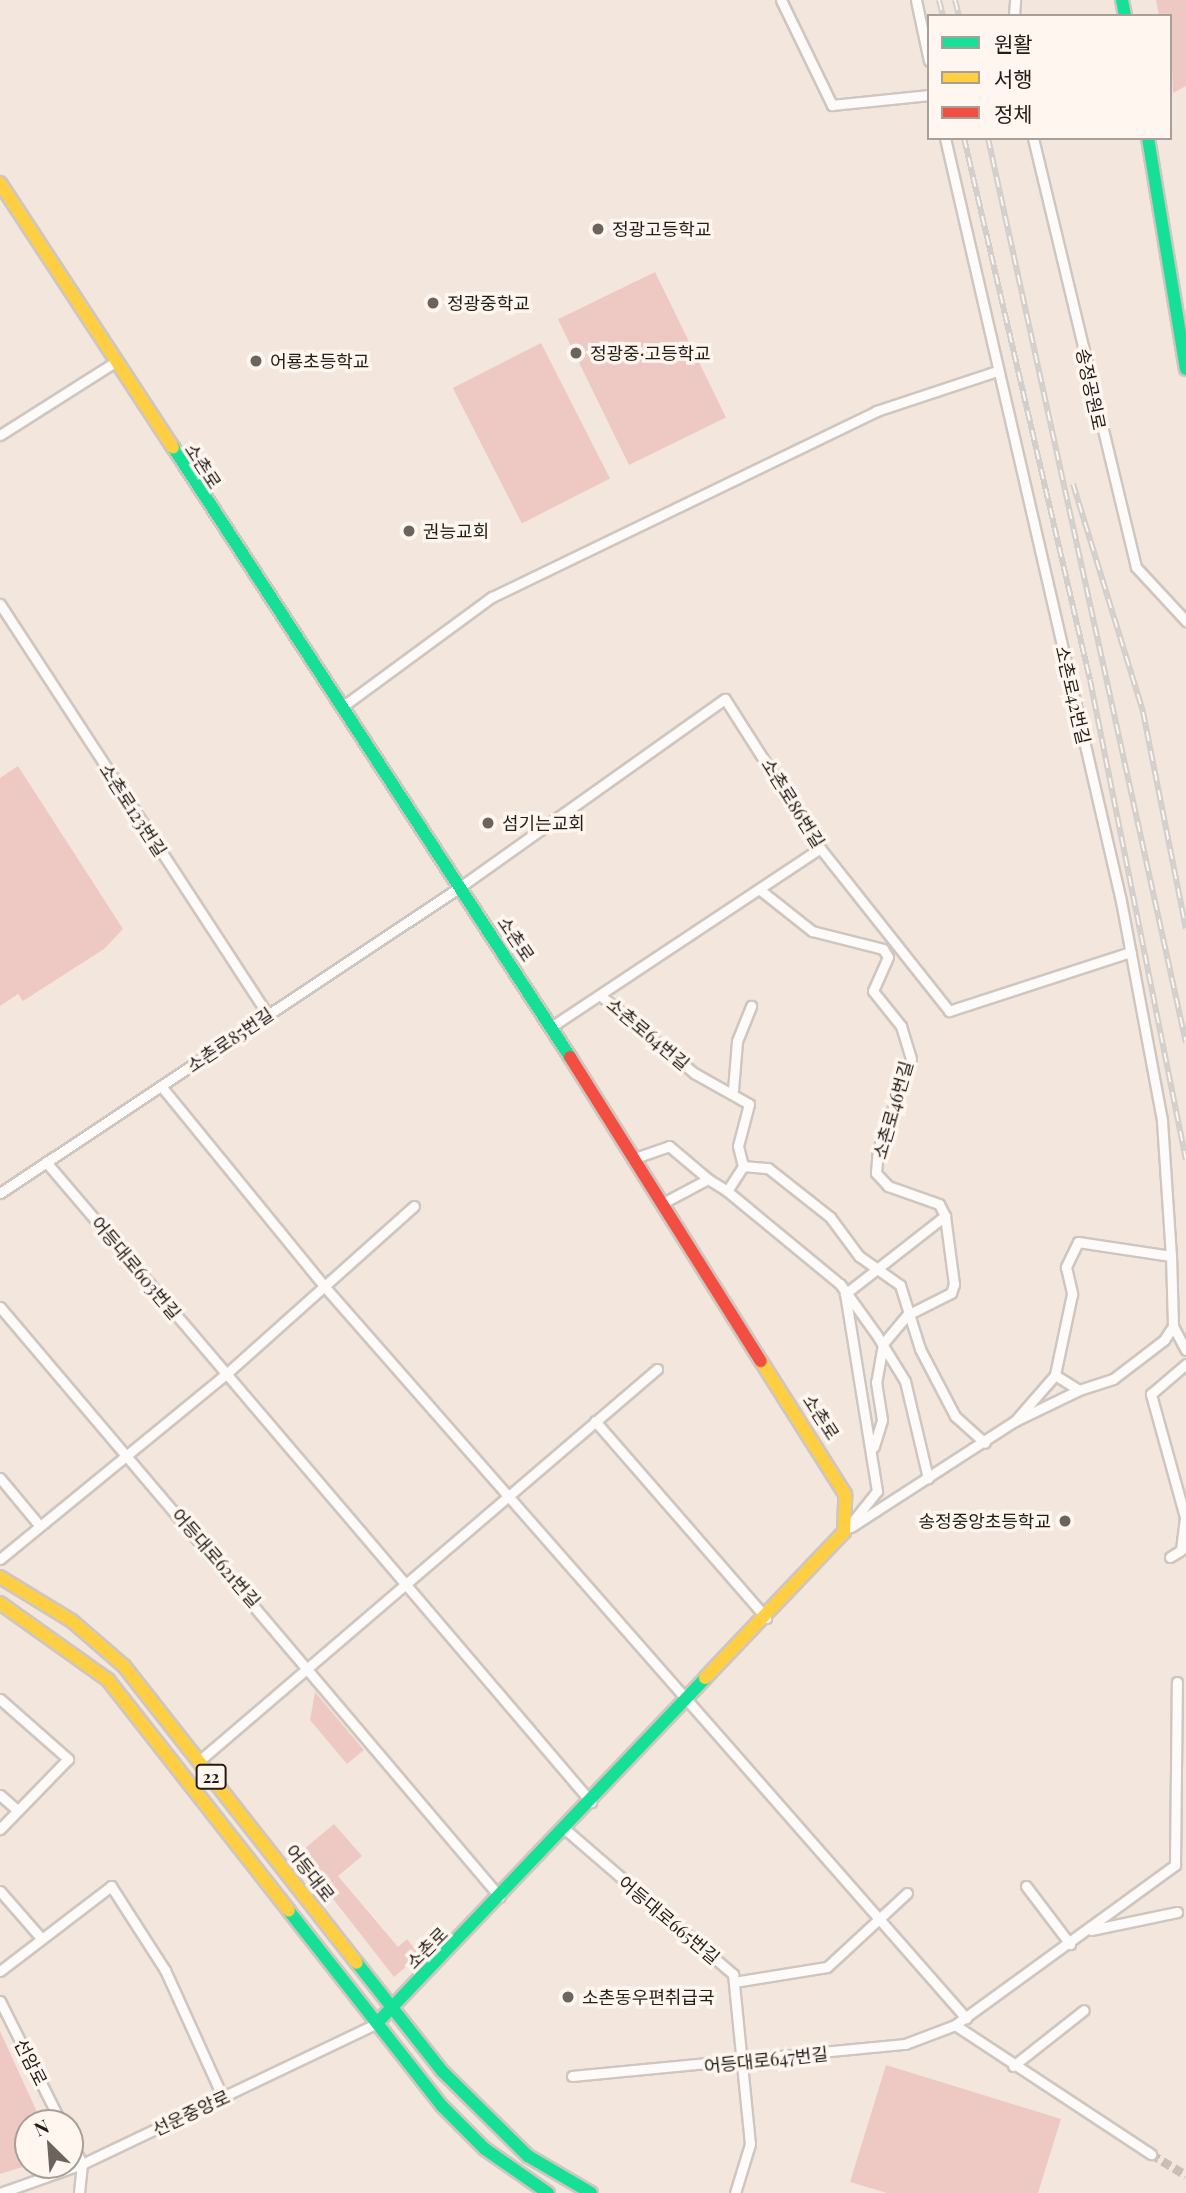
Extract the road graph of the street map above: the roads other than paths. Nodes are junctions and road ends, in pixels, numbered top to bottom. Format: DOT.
graph roads {
  1 [pos="780,0"];
  2 [pos="916,0"];
  3 [pos="927,52"];
  4 [pos="927,95"];
  5 [pos="945,140"];
  6 [pos="1033,140"];
  7 [pos="1149,140"];
  8 [pos="0,183"];
  9 [pos="116,362"];
  10 [pos="1186,369"];
  11 [pos="997,371"];
  12 [pos="0,435"];
  13 [pos="0,604"];
  14 [pos="1186,621"];
  15 [pos="342,707"];
  16 [pos="820,848"];
  17 [pos="460,887"];
  18 [pos="759,889"];
  19 [pos="1131,952"];
  20 [pos="601,996"];
  21 [pos="751,1006"];
  22 [pos="267,1014"];
  23 [pos="551,1027"];
  24 [pos="161,1086"];
  25 [pos="733,1090"];
  26 [pos="632,1160"];
  27 [pos="46,1162"];
  28 [pos="743,1166"];
  29 [pos="708,1179"];
  30 [pos="727,1191"];
  31 [pos="0,1193"];
  32 [pos="661,1204"];
  33 [pos="414,1206"];
  34 [pos="945,1216"];
  35 [pos="1171,1256"];
  36 [pos="878,1268"];
  37 [pos="324,1286"];
  38 [pos="845,1294"];
  39 [pos="0,1307"];
  40 [pos="907,1315"];
  41 [pos="1173,1326"];
  42 [pos="883,1344"];
  43 [pos="1186,1350"];
  44 [pos="1186,1364"];
  45 [pos="657,1369"];
  46 [pos="226,1374"];
  47 [pos="1055,1375"];
  48 [pos="1079,1391"];
  49 [pos="595,1421"];
  50 [pos="1015,1422"];
  51 [pos="985,1443"];
  52 [pos="874,1447"];
  53 [pos="125,1452"];
  54 [pos="0,1478"];
  55 [pos="928,1478"];
  56 [pos="508,1495"];
  57 [pos="39,1525"];
  58 [pos="844,1532"];
  59 [pos="1170,1557"];
  60 [pos="0,1559"];
  61 [pos="0,1577"];
  62 [pos="407,1579"];
  63 [pos="0,1603"];
  64 [pos="766,1618"];
  65 [pos="306,1664"];
  66 [pos="1177,1682"];
  67 [pos="0,1699"];
  68 [pos="685,1701"];
  69 [pos="199,1761"];
  70 [pos="0,1794"];
  71 [pos="591,1802"];
  72 [pos="18,1810"];
  73 [pos="0,1829"];
  74 [pos="566,1830"];
  75 [pos="1026,1886"];
  76 [pos="0,1891"];
  77 [pos="907,1893"];
  78 [pos="502,1899"];
  79 [pos="1178,1912"];
  80 [pos="880,1919"];
  81 [pos="1085,1931"];
  82 [pos="41,1938"];
  83 [pos="1070,1944"];
  84 [pos="0,1971"];
  85 [pos="734,1982"];
  86 [pos="0,2001"];
  87 [pos="393,2007"];
  88 [pos="1084,2010"];
  89 [pos="966,2018"];
  90 [pos="377,2023"];
  91 [pos="955,2025"];
  92 [pos="743,2062"];
  93 [pos="1013,2066"];
  94 [pos="572,2076"];
  95 [pos="223,2098"];
  96 [pos="54,2109"];
  97 [pos="1151,2154"];
  98 [pos="84,2163"];
  99 [pos="40,2179"];
  100 [pos="0,2193"];
  101 [pos="548,2193"];
  102 [pos="591,2193"];
  103 [pos="735,2193"];
  1 -- 4 [label="street"];
  2 -- 3 [label="street"];
  5 -- 11 [label="street, 소촌로42번길"];
  6 -- 14 [label="street, 송정공원로"];
  7 -- 10 [label="street"];
  8 -- 9 [label="street, 소촌로"];
  9 -- 12 [label="street"];
  9 -- 15 [label="street, 소촌로"];
  11 -- 15 [label="street"];
  11 -- 19 [label="street, 소촌로42번길"];
  13 -- 22 [label="street, 소촌로123번길"];
  15 -- 17 [label="street, 소촌로"];
  16 -- 17 [label="street, 소촌로86번길"];
  16 -- 18 [label="street"];
  16 -- 19 [label="street, 소촌로86번길"];
  17 -- 22 [label="street, 소촌로85번길"];
  17 -- 23 [label="street, 소촌로"];
  18 -- 20 [label="street"];
  18 -- 34 [label="street, 소촌로46번길"];
  19 -- 35 [label="street, 소촌로42번길"];
  20 -- 23 [label="street"];
  20 -- 25 [label="street, 소촌로64번길"];
  21 -- 25 [label="street"];
  22 -- 24 [label="street, 소촌로85번길"];
  23 -- 26 [label="street, 소촌로"];
  24 -- 27 [label="street, 소촌로85번길"];
  24 -- 37 [label="street"];
  25 -- 28 [label="street"];
  26 -- 29 [label="street"];
  26 -- 32 [label="street, 소촌로"];
  27 -- 31 [label="street, 소촌로85번길"];
  27 -- 46 [label="street, 어등대로603번길"];
  28 -- 30 [label="street"];
  28 -- 36 [label="street"];
  29 -- 30 [label="street"];
  29 -- 32 [label="street"];
  30 -- 38 [label="street"];
  32 -- 58 [label="street, 소촌로"];
  33 -- 37 [label="street"];
  34 -- 36 [label="street"];
  34 -- 40 [label="street"];
  35 -- 41 [label="street, 소촌로42번길"];
  35 -- 47 [label="street"];
  36 -- 38 [label="street"];
  36 -- 40 [label="street"];
  37 -- 46 [label="street"];
  37 -- 56 [label="street"];
  38 -- 42 [label="street"];
  38 -- 52 [label="street"];
  39 -- 53 [label="street, 어등대로621번길"];
  40 -- 42 [label="street"];
  40 -- 51 [label="street"];
  41 -- 43 [label="street"];
  41 -- 48 [label="street"];
  42 -- 52 [label="street"];
  42 -- 55 [label="street"];
  44 -- 59 [label="street"];
  45 -- 49 [label="street"];
  46 -- 53 [label="street"];
  46 -- 62 [label="street"];
  47 -- 48 [label="street"];
  47 -- 50 [label="street"];
  48 -- 50 [label="street"];
  49 -- 56 [label="street"];
  49 -- 64 [label="street"];
  50 -- 51 [label="street"];
  51 -- 55 [label="street"];
  52 -- 58 [label="street"];
  53 -- 57 [label="street"];
  53 -- 65 [label="street, 어등대로621번길"];
  54 -- 57 [label="street"];
  55 -- 58 [label="street"];
  56 -- 62 [label="street"];
  56 -- 68 [label="street"];
  57 -- 60 [label="street"];
  58 -- 64 [label="street, 소촌로"];
  61 -- 69 [label="street, 어등대로 / 22"];
  62 -- 65 [label="street"];
  62 -- 71 [label="street"];
  63 -- 90 [label="street, 22"];
  64 -- 68 [label="street, 소촌로"];
  65 -- 69 [label="street"];
  65 -- 78 [label="street"];
  66 -- 81 [label="street, 어등대로647번길"];
  67 -- 72 [label="street"];
  68 -- 71 [label="street, 소촌로"];
  68 -- 80 [label="street"];
  69 -- 87 [label="street, 어등대로 / 22"];
  70 -- 72 [label="street"];
  71 -- 74 [label="street, 소촌로"];
  72 -- 73 [label="street"];
  74 -- 78 [label="street, 소촌로"];
  74 -- 85 [label="street, 어등대로665번길"];
  75 -- 83 [label="street"];
  76 -- 82 [label="street"];
  77 -- 80 [label="street"];
  78 -- 87 [label="street, 소촌로"];
  79 -- 81 [label="street, 어등대로647번길"];
  80 -- 85 [label="street"];
  80 -- 89 [label="street"];
  81 -- 83 [label="street, 어등대로647번길"];
  82 -- 84 [label="street"];
  82 -- 95 [label="street"];
  83 -- 89 [label="street, 어등대로647번길"];
  85 -- 92 [label="street"];
  86 -- 96 [label="street, 선암로"];
  87 -- 90 [label="street, 소촌로"];
  87 -- 102 [label="street, 어등대로 / 22"];
  88 -- 93 [label="street"];
  89 -- 91 [label="street, 어등대로647번길"];
  90 -- 95 [label="street, 선운중앙로"];
  90 -- 101 [label="street, 22"];
  91 -- 92 [label="street, 어등대로647번길"];
  91 -- 93 [label="street"];
  92 -- 94 [label="street, 어등대로647번길"];
  92 -- 103 [label="street"];
  93 -- 97 [label="street"];
  95 -- 98 [label="street, 선운중앙로"];
  99 -- 100 [label="street, 선운중앙로"];
}
